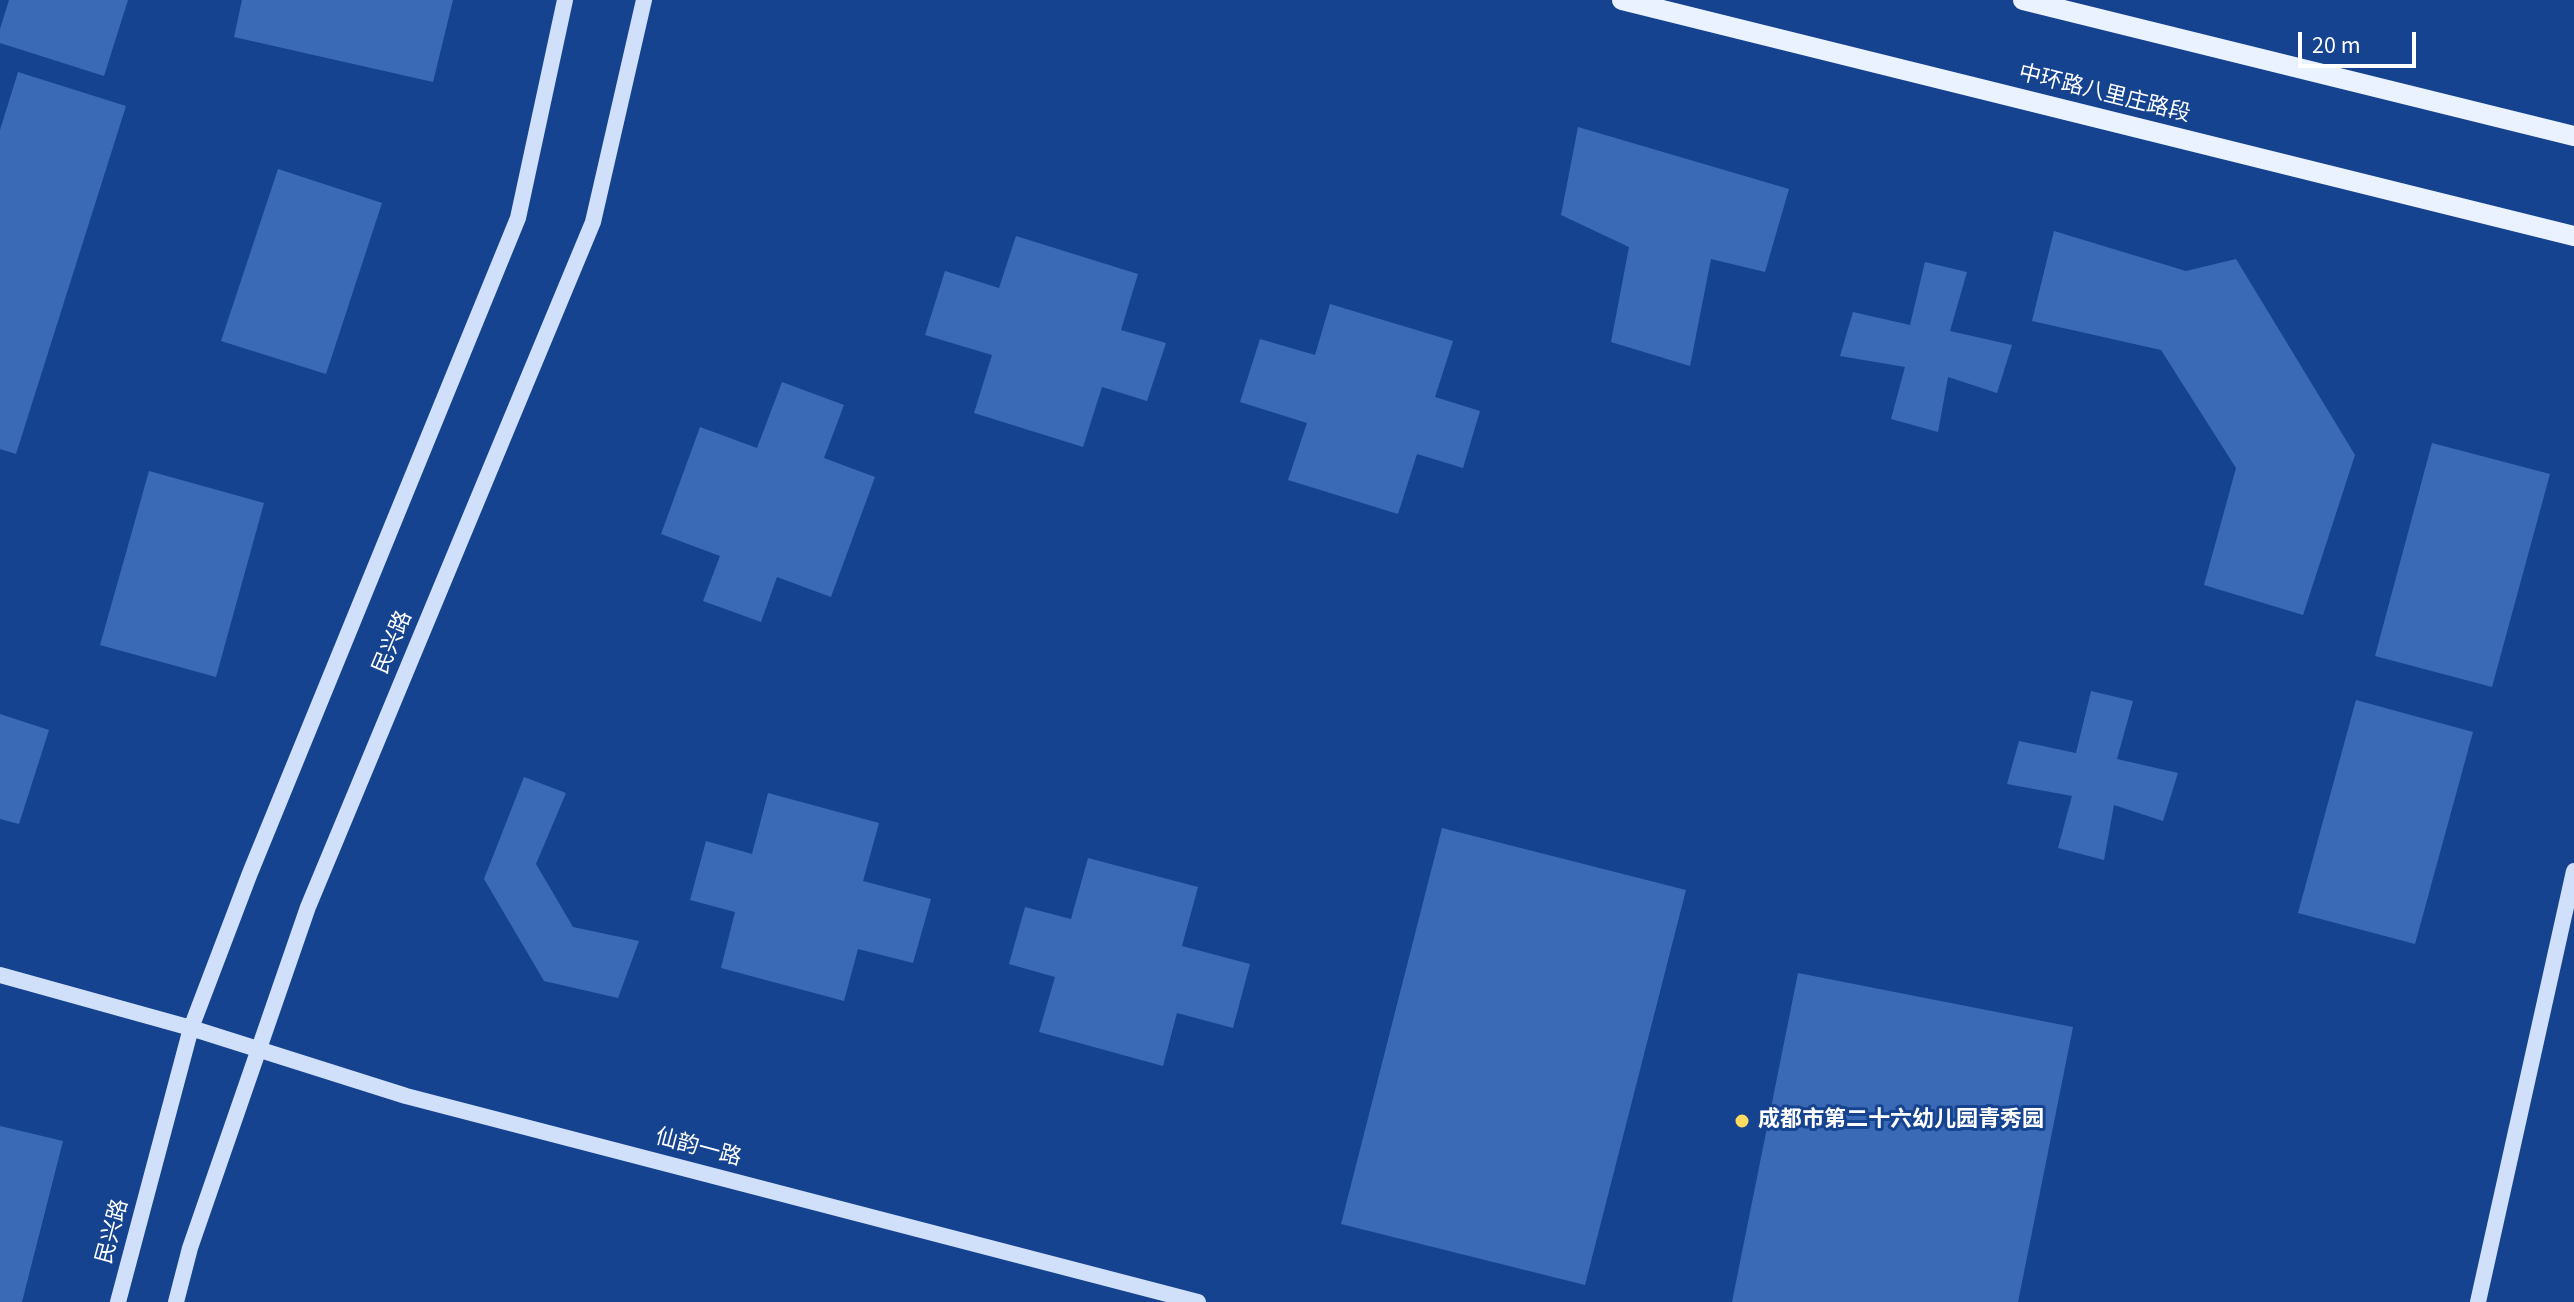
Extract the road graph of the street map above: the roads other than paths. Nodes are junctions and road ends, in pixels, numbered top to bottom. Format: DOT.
graph roads {
  1 [pos="565,0"];
  2 [pos="644,0"];
  3 [pos="1622,0"];
  4 [pos="2023,0"];
  5 [pos="2574,136"];
  6 [pos="2574,236"];
  7 [pos="2574,871"];
  8 [pos="0,975"];
  9 [pos="191,1028"];
  10 [pos="258,1050"];
  11 [pos="118,1302"];
  12 [pos="176,1302"];
  13 [pos="1198,1302"];
  14 [pos="2478,1302"];
  1 -- 9 [label="street, 民兴路"];
  2 -- 10 [label="street, 民兴路"];
  3 -- 6 [label="main road, 中环路八里庄路段"];
  4 -- 5 [label="main road"];
  7 -- 14 [label="street"];
  8 -- 9 [label="street, 仙韵一路"];
  9 -- 10 [label="street, 仙韵一路"];
  9 -- 11 [label="street, 民兴路"];
  10 -- 12 [label="street, 民兴路"];
  10 -- 13 [label="street, 仙韵一路"];
}
